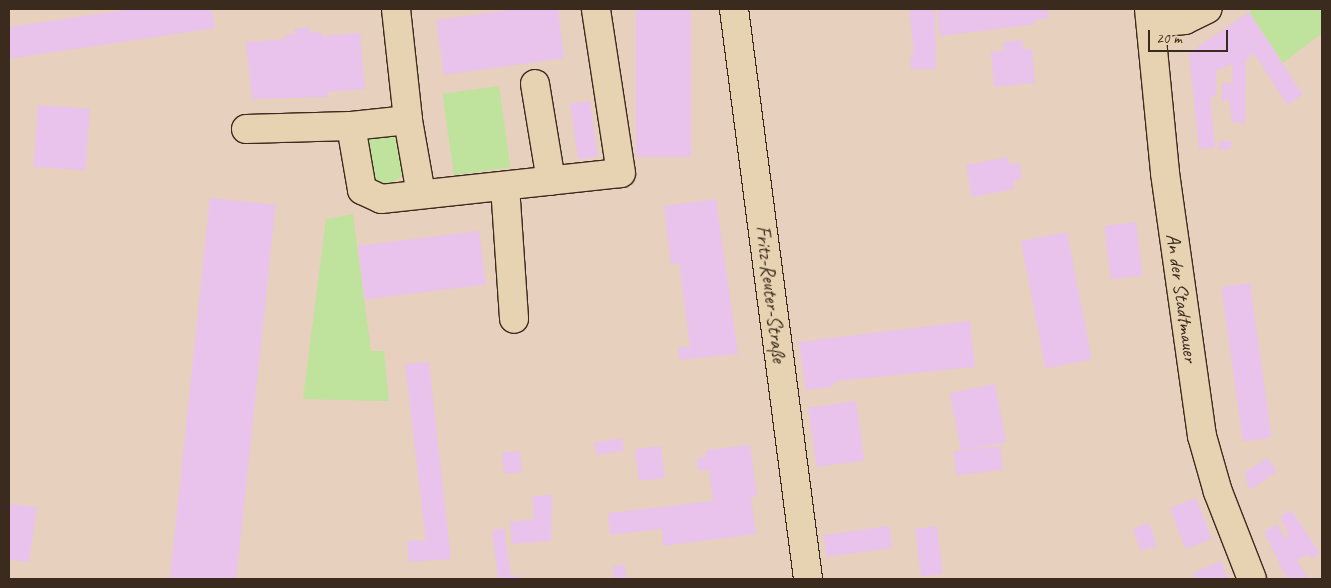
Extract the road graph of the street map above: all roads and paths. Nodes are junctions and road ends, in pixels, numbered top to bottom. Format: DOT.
graph roads {
  1 [pos="396,9"];
  2 [pos="596,9"];
  3 [pos="734,9"];
  4 [pos="1208,9"];
  5 [pos="1150,16"];
  6 [pos="535,84"];
  7 [pos="408,120"];
  8 [pos="351,126"];
  9 [pos="246,129"];
  10 [pos="550,181"];
  11 [pos="505,186"];
  12 [pos="422,194"];
  13 [pos="514,319"];
  14 [pos="808,579"];
  15 [pos="1252,579"];
  1 -- 7 [label="street"];
  2 -- 10 [label="street"];
  3 -- 14 [label="street, Fritz-Reuter-Straße"];
  4 -- 5 [label="street"];
  5 -- 15 [label="street, An der Stadtmauer"];
  6 -- 10 [label="street"];
  7 -- 8 [label="street"];
  7 -- 12 [label="street"];
  8 -- 9 [label="street"];
  8 -- 12 [label="street"];
  10 -- 11 [label="street"];
  11 -- 12 [label="street"];
  11 -- 13 [label="street"];
}
